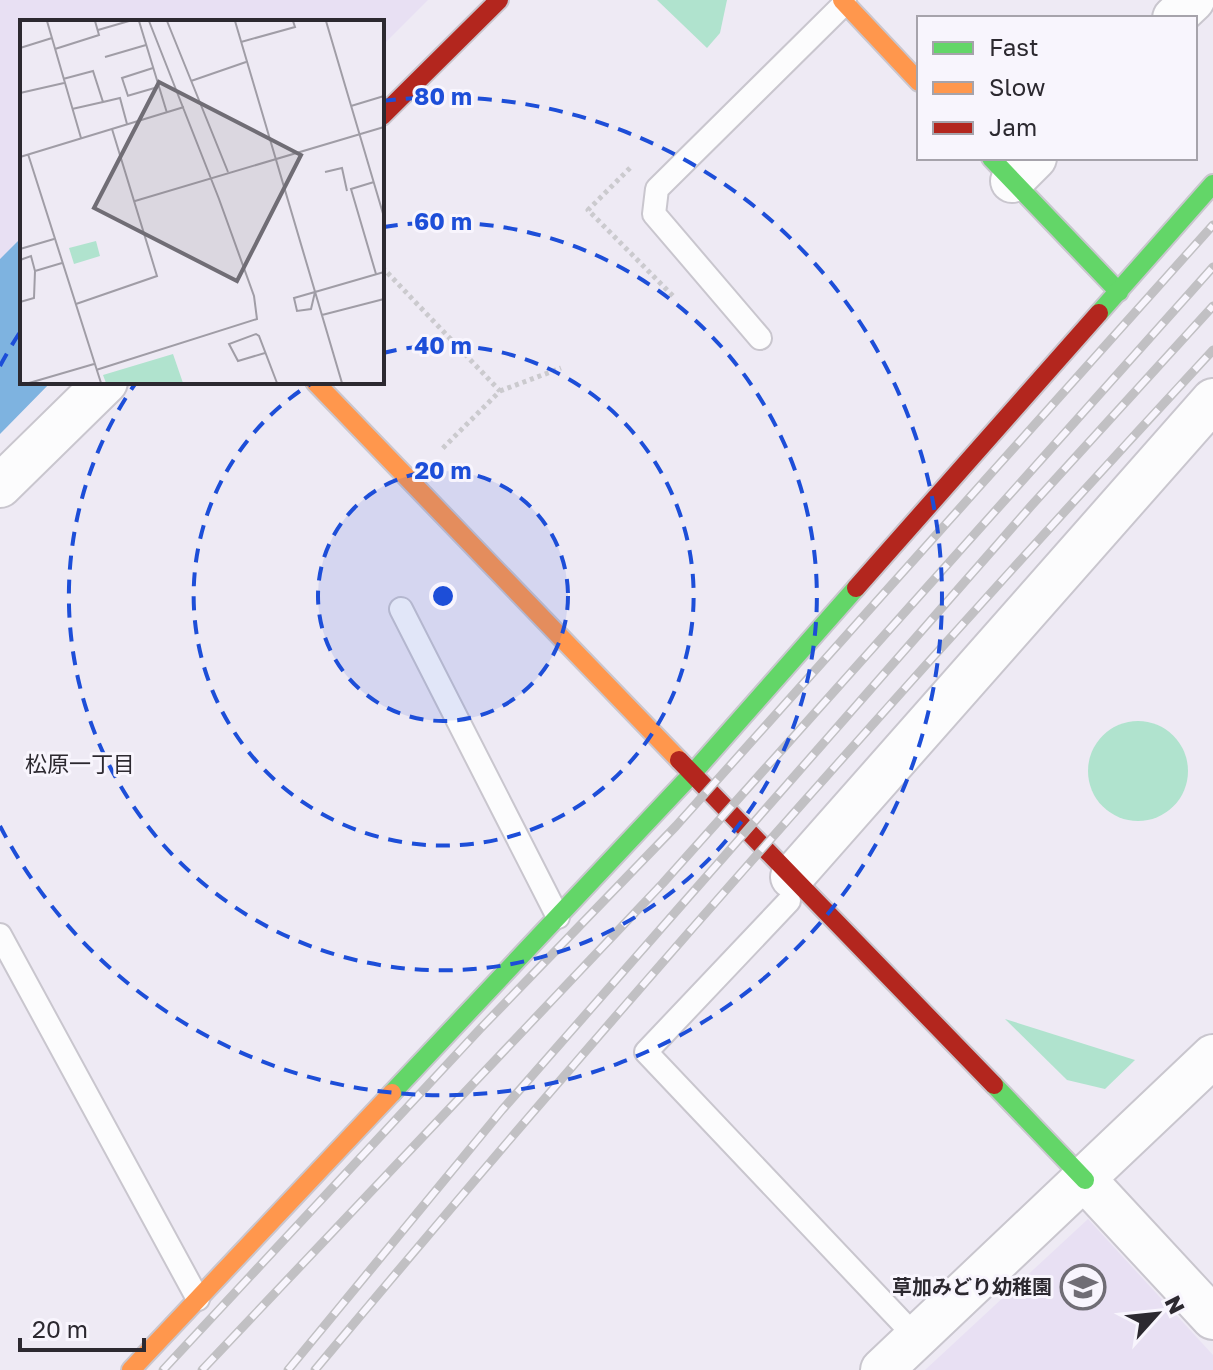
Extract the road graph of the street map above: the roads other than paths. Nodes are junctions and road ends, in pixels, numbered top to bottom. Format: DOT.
graph roads {
  1 [pos="499,0"];
  2 [pos="844,2"];
  3 [pos="917,80"];
  4 [pos="384,114"];
  5 [pos="1012,166"];
  6 [pos="1213,184"];
  7 [pos="1119,292"];
  8 [pos="760,338"];
  9 [pos="104,384"];
  10 [pos="317,384"];
  11 [pos="1213,400"];
  12 [pos="0,486"];
  13 [pos="401,609"];
  14 [pos="692,774"];
  15 [pos="791,889"];
  16 [pos="558,917"];
  17 [pos="0,935"];
  18 [pos="1213,1056"];
  19 [pos="1085,1180"];
  20 [pos="198,1299"];
  21 [pos="1213,1318"];
  22 [pos="916,1337"];
  23 [pos="131,1370"];
  24 [pos="882,1370"];
  1 -- 4 [label="street"];
  2 -- 3 [label="street"];
  2 -- 8 [label="lane"];
  5 -- 7 [label="street"];
  6 -- 7 [label="street"];
  7 -- 14 [label="street"];
  9 -- 12 [label="street"];
  10 -- 14 [label="street"];
  11 -- 15 [label="street"];
  13 -- 16 [label="lane"];
  14 -- 15 [label="street"];
  14 -- 16 [label="street"];
  15 -- 19 [label="street"];
  15 -- 22 [label="lane"];
  16 -- 20 [label="street"];
  17 -- 20 [label="lane"];
  18 -- 19 [label="street"];
  19 -- 21 [label="street"];
  19 -- 22 [label="street"];
  20 -- 23 [label="street"];
  22 -- 24 [label="street"];
}
